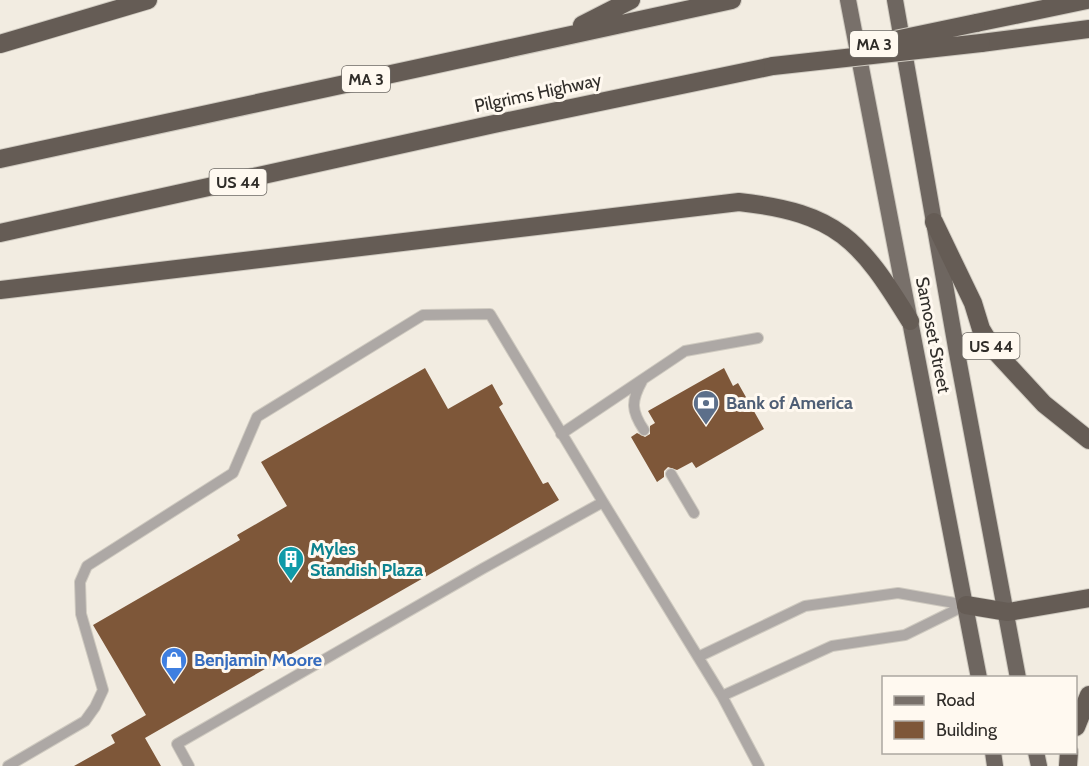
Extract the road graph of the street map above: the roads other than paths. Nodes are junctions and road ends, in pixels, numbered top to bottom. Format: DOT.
graph roads {
  1 [pos="148,0"];
  2 [pos="631,0"];
  3 [pos="732,0"];
  4 [pos="848,0"];
  5 [pos="895,0"];
  6 [pos="1087,0"];
  7 [pos="1089,29"];
  8 [pos="557,37"];
  9 [pos="0,44"];
  10 [pos="772,66"];
  11 [pos="0,159"];
  12 [pos="934,222"];
  13 [pos="0,233"];
  14 [pos="0,290"];
  15 [pos="910,321"];
  16 [pos="758,338"];
  17 [pos="644,378"];
  18 [pos="644,430"];
  19 [pos="561,434"];
  20 [pos="1089,440"];
  21 [pos="671,474"];
  22 [pos="603,502"];
  23 [pos="694,513"];
  24 [pos="1089,598"];
  25 [pos="966,605"];
  26 [pos="1008,612"];
  27 [pos="698,657"];
  28 [pos="979,676"];
  29 [pos="1018,676"];
  30 [pos="1089,695"];
  31 [pos="722,696"];
  32 [pos="1077,725"];
  33 [pos="8,766"];
  34 [pos="189,766"];
  35 [pos="759,766"];
  1 -- 9 [label="highway"];
  2 -- 8 [label="highway"];
  3 -- 8 [label="highway, MA 3"];
  4 -- 15 [label="main road, Samoset Street"];
  5 -- 12 [label="highway, Samoset Street / US 44"];
  6 -- 10 [label="highway, Pilgrims Highway / MA 3, bridge"];
  7 -- 10 [label="highway, US 44, bridge"];
  8 -- 11 [label="highway, MA 3"];
  10 -- 13 [label="highway, Pilgrims Highway / US 44"];
  12 -- 20 [label="highway, US 44"];
  12 -- 26 [label="highway, Samoset Street"];
  14 -- 15 [label="highway"];
  15 -- 25 [label="highway, Samoset Street"];
  16 -- 17 [label="lane"];
  17 -- 18 [label="lane"];
  17 -- 19 [label="lane"];
  19 -- 22 [label="lane"];
  19 -- 33 [label="lane"];
  21 -- 23 [label="lane"];
  22 -- 27 [label="lane"];
  22 -- 34 [label="lane"];
  24 -- 26 [label="highway"];
  25 -- 26 [label="highway"];
  25 -- 27 [label="lane"];
  25 -- 28 [label="highway, Samoset Street"];
  25 -- 31 [label="lane"];
  26 -- 29 [label="highway, Samoset Street"];
  27 -- 31 [label="lane"];
  30 -- 32 [label="highway"];
  31 -- 35 [label="lane"];
}
